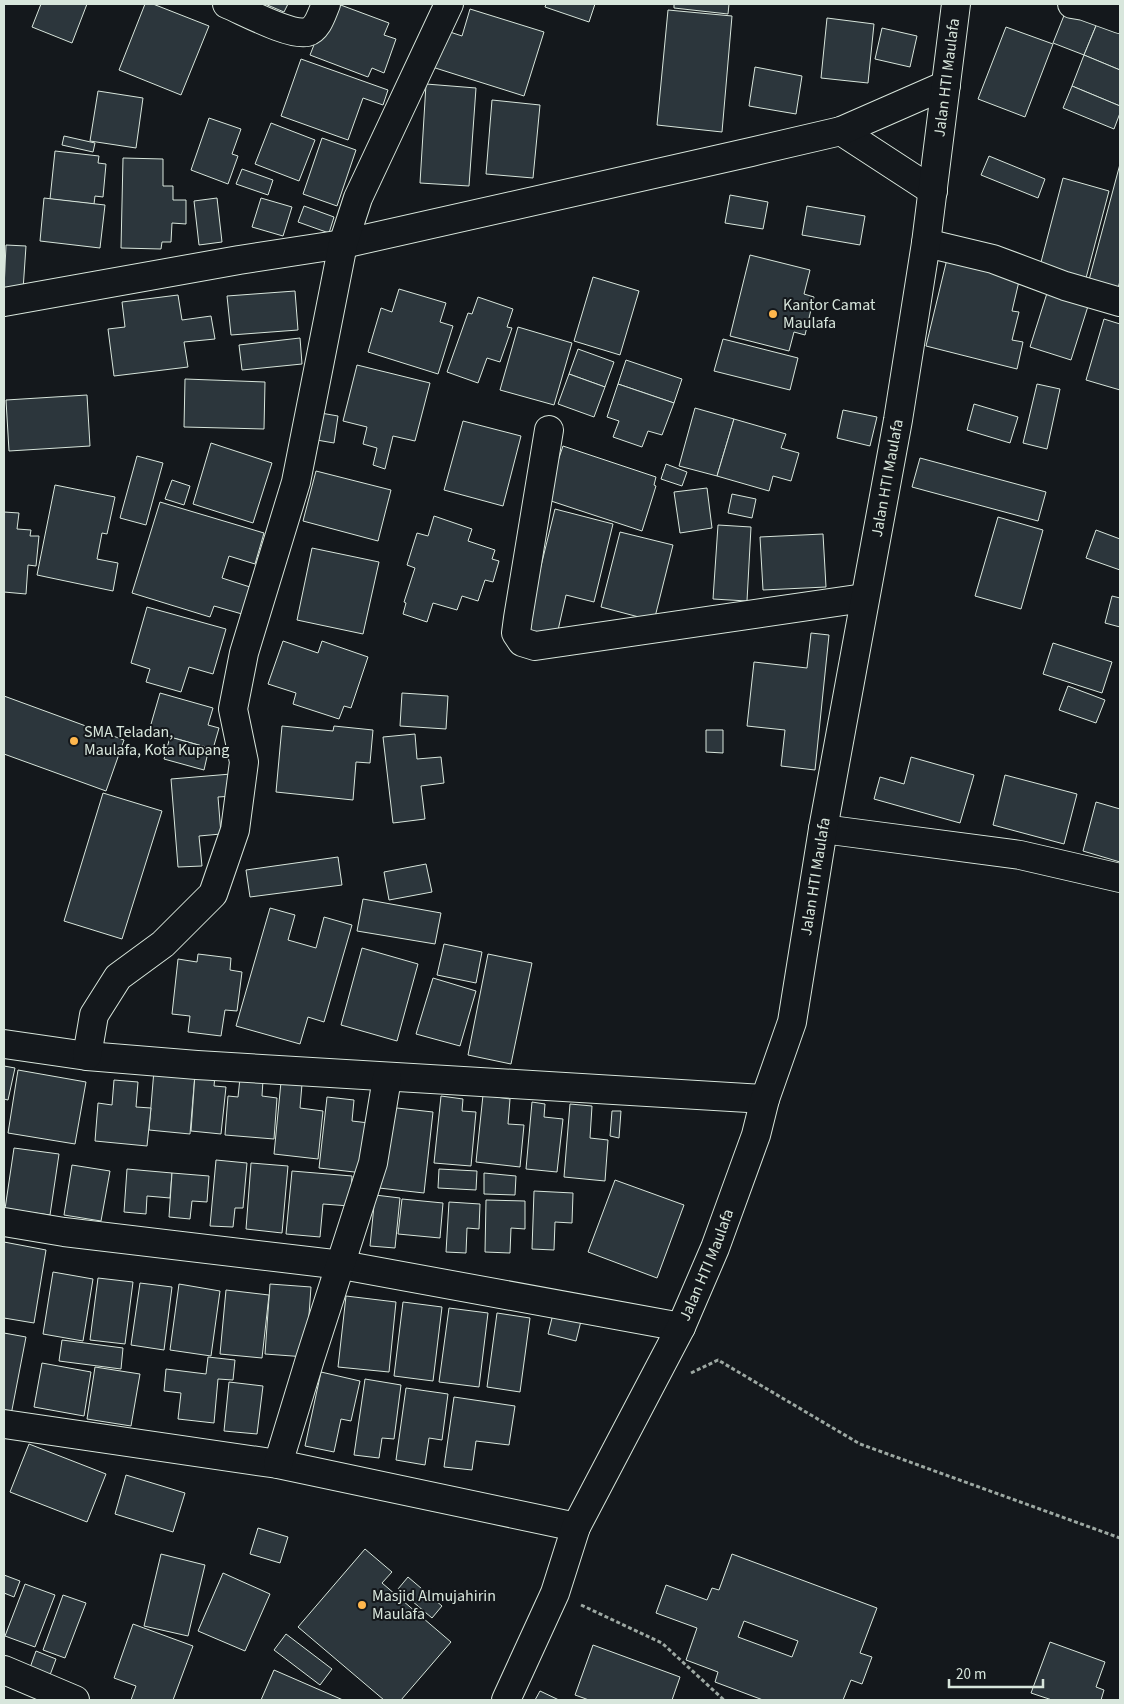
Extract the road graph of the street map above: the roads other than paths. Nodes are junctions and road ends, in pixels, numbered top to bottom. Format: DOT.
graph roads {
  1 [pos="227,4"];
  2 [pos="326,4"];
  3 [pos="449,4"];
  4 [pos="956,4"];
  5 [pos="1072,4"];
  6 [pos="1120,19"];
  7 [pos="946,85"];
  8 [pos="841,131"];
  9 [pos="933,192"];
  10 [pos="926,243"];
  11 [pos="343,244"];
  12 [pos="4,302"];
  13 [pos="1120,302"];
  14 [pos="549,430"];
  15 [pos="864,598"];
  16 [pos="824,829"];
  17 [pos="1120,878"];
  18 [pos="4,1044"];
  19 [pos="87,1056"];
  20 [pos="387,1078"];
  21 [pos="766,1099"];
  22 [pos="4,1222"];
  23 [pos="342,1265"];
  24 [pos="681,1327"];
  25 [pos="4,1424"];
  26 [pos="278,1464"];
  27 [pos="576,1527"];
  28 [pos="4,1670"];
  29 [pos="75,1700"];
  30 [pos="506,1700"];
  1 -- 2 [label="street"];
  3 -- 11 [label="street"];
  4 -- 7 [label="street, Jalan HTI Maulafa"];
  5 -- 6 [label="street"];
  7 -- 8 [label="street"];
  7 -- 9 [label="street, Jalan HTI Maulafa"];
  8 -- 9 [label="street"];
  8 -- 11 [label="street"];
  9 -- 10 [label="street, Jalan HTI Maulafa"];
  10 -- 13 [label="street"];
  10 -- 15 [label="street, Jalan HTI Maulafa"];
  11 -- 12 [label="street"];
  11 -- 19 [label="street"];
  14 -- 15 [label="street"];
  15 -- 16 [label="street, Jalan HTI Maulafa"];
  16 -- 17 [label="street"];
  16 -- 21 [label="street, Jalan HTI Maulafa"];
  18 -- 19 [label="street"];
  19 -- 20 [label="street"];
  20 -- 21 [label="street"];
  20 -- 23 [label="street"];
  21 -- 24 [label="street, Jalan HTI Maulafa"];
  22 -- 23 [label="street"];
  23 -- 24 [label="street"];
  23 -- 26 [label="street"];
  24 -- 27 [label="street, Jalan HTI Maulafa"];
  25 -- 26 [label="street"];
  26 -- 27 [label="street"];
  27 -- 30 [label="street, Jalan HTI Maulafa"];
  28 -- 29 [label="street"];
}
